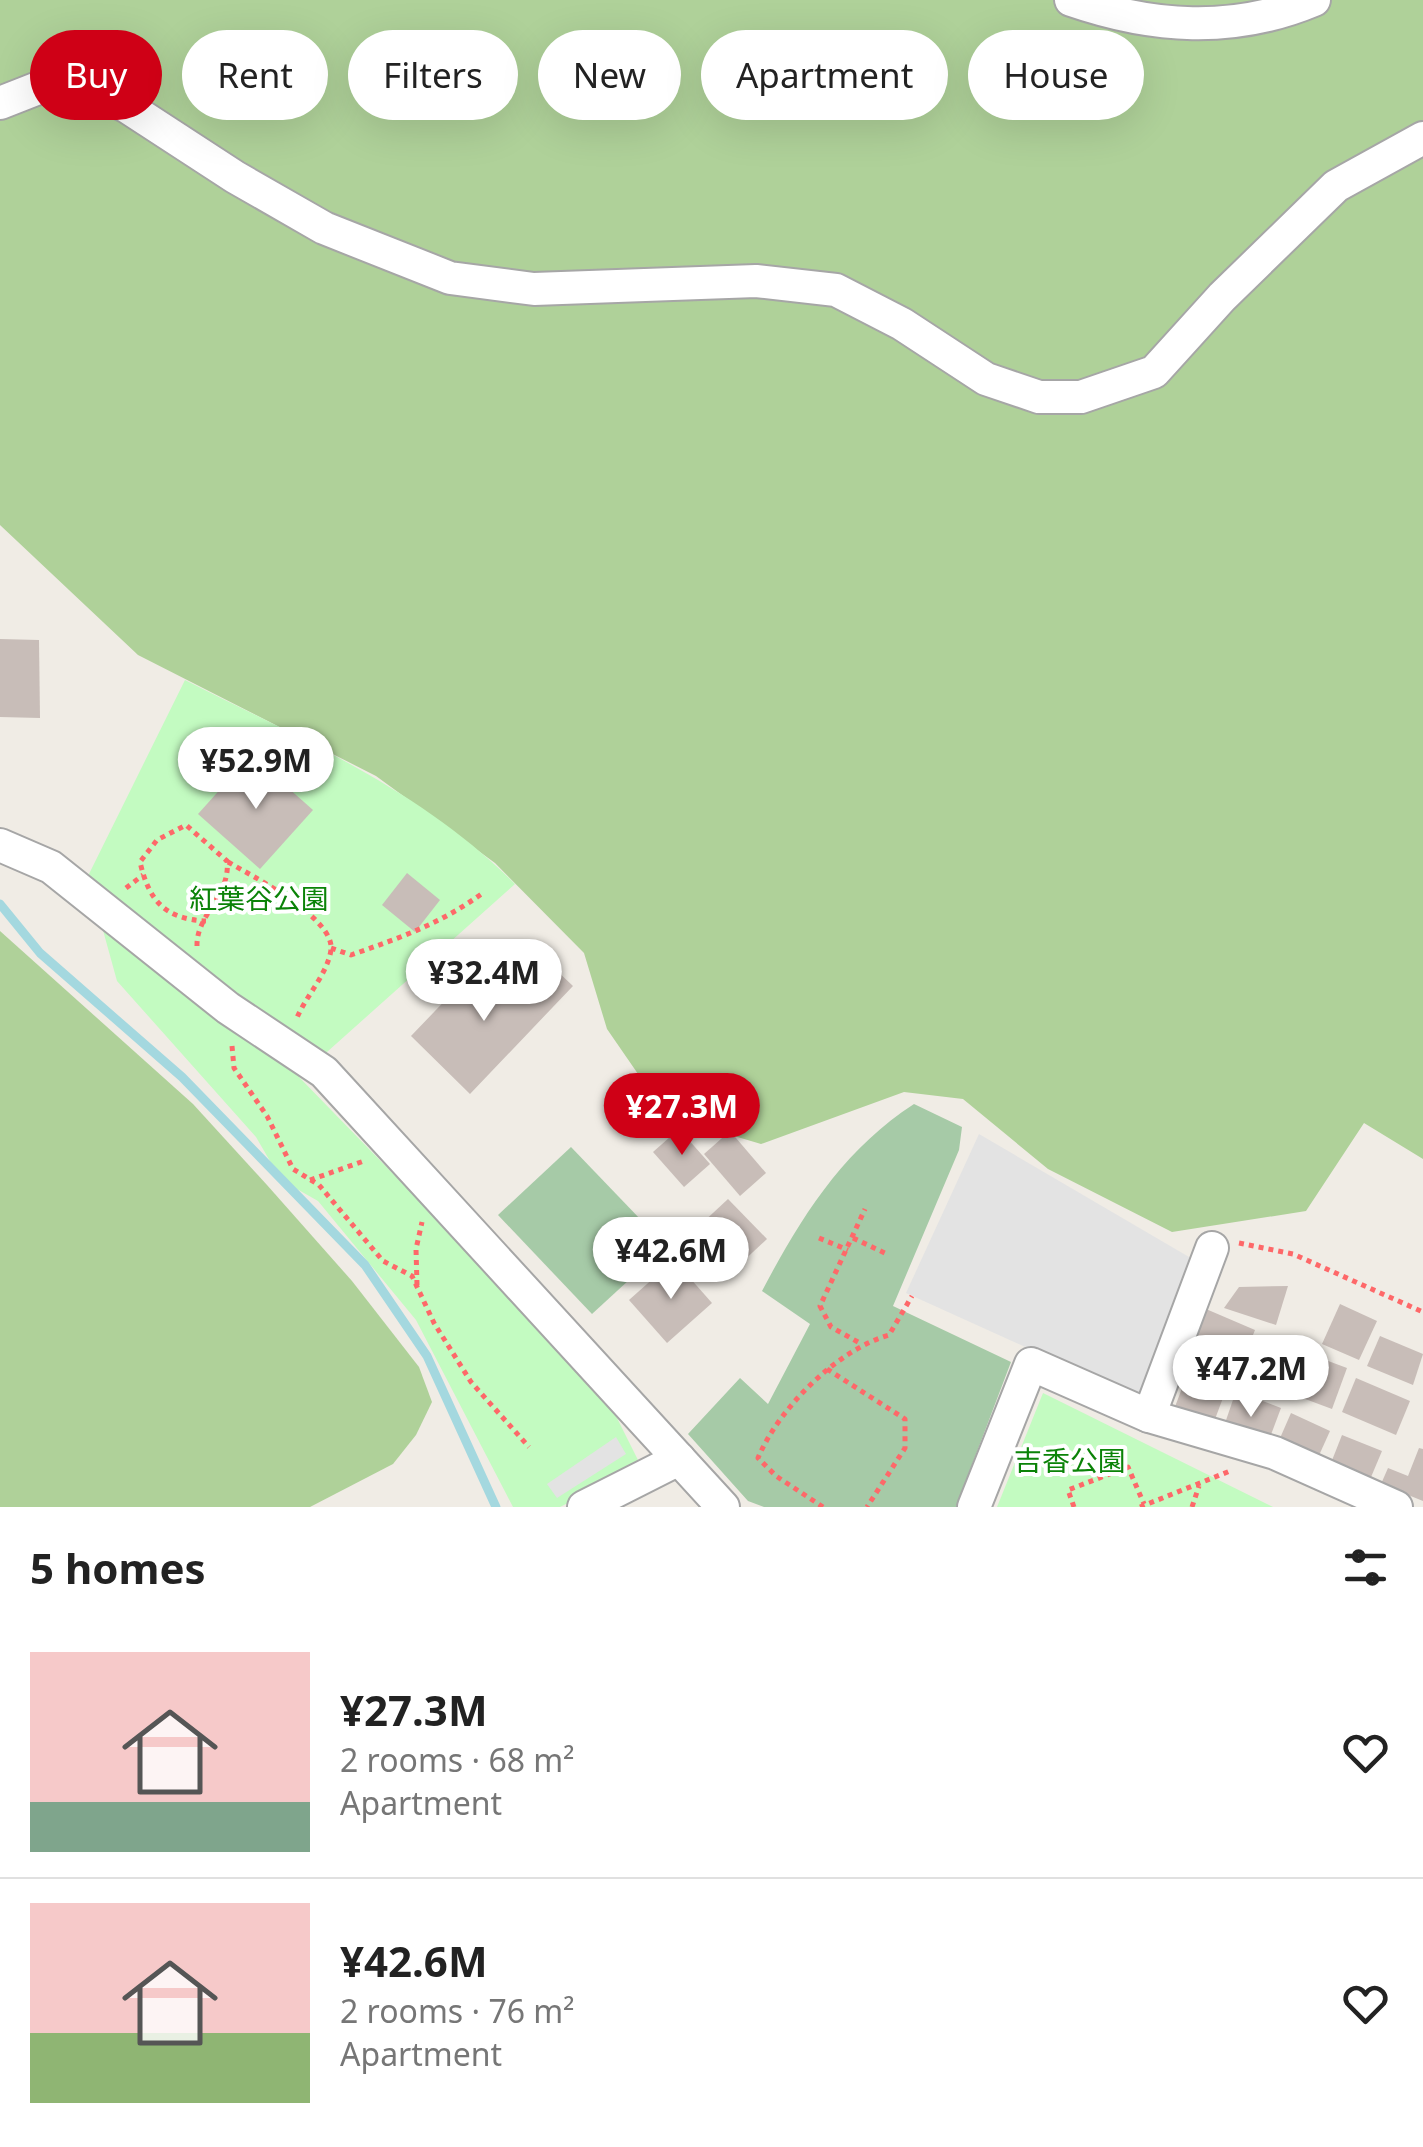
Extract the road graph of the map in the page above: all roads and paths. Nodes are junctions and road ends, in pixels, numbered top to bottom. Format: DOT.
graph roads {
  1 [pos="1071,0"];
  2 [pos="1314,0"];
  3 [pos="0,103"];
  4 [pos="1423,138"];
  5 [pos="0,845"];
  6 [pos="227,861"];
  7 [pos="484,892"];
  8 [pos="206,921"];
  9 [pos="331,948"];
  10 [pos="200,984"];
  11 [pos="228,1008"];
  12 [pos="290,1047"];
  13 [pos="394,1149"];
  14 [pos="310,1180"];
  15 [pos="429,1190"];
  16 [pos="865,1209"];
  17 [pos="819,1238"];
  18 [pos="853,1238"];
  19 [pos="1212,1248"];
  20 [pos="848,1250"];
  21 [pos="886,1254"];
  22 [pos="417,1287"];
  23 [pos="912,1296"];
  24 [pos="1423,1312"];
  25 [pos="860,1343"];
  26 [pos="828,1369"];
  27 [pos="1150,1416"];
  28 [pos="529,1446"];
  29 [pos="1275,1453"];
  30 [pos="679,1459"];
  31 [pos="1200,1484"];
  32 [pos="1142,1506"];
  33 [pos="584,1507"];
  34 [pos="723,1507"];
  35 [pos="823,1507"];
  36 [pos="867,1507"];
  37 [pos="974,1507"];
  38 [pos="1074,1507"];
  39 [pos="1192,1507"];
  40 [pos="1396,1507"];
  1 -- 2 [label="street"];
  3 -- 4 [label="street"];
  5 -- 10 [label="street"];
  6 -- 8 [label="path"];
  6 -- 8 [label="path"];
  6 -- 9 [label="path"];
  7 -- 9 [label="path"];
  8 -- 10 [label="path"];
  9 -- 12 [label="path"];
  10 -- 11 [label="street"];
  11 -- 12 [label="street"];
  11 -- 14 [label="path"];
  12 -- 13 [label="street"];
  13 -- 14 [label="path"];
  13 -- 15 [label="street"];
  14 -- 22 [label="path"];
  15 -- 22 [label="path"];
  15 -- 30 [label="street"];
  16 -- 18 [label="path"];
  17 -- 20 [label="path"];
  18 -- 20 [label="path"];
  18 -- 21 [label="path"];
  19 -- 24 [label="path"];
  19 -- 27 [label="street"];
  20 -- 25 [label="path"];
  22 -- 28 [label="path"];
  23 -- 25 [label="path"];
  25 -- 26 [label="path"];
  26 -- 35 [label="path"];
  26 -- 36 [label="path"];
  27 -- 29 [label="street"];
  27 -- 37 [label="street"];
  29 -- 31 [label="path"];
  29 -- 40 [label="street"];
  30 -- 33 [label="street"];
  30 -- 34 [label="street"];
  31 -- 32 [label="path"];
  31 -- 39 [label="path"];
  32 -- 38 [label="path"];
}
